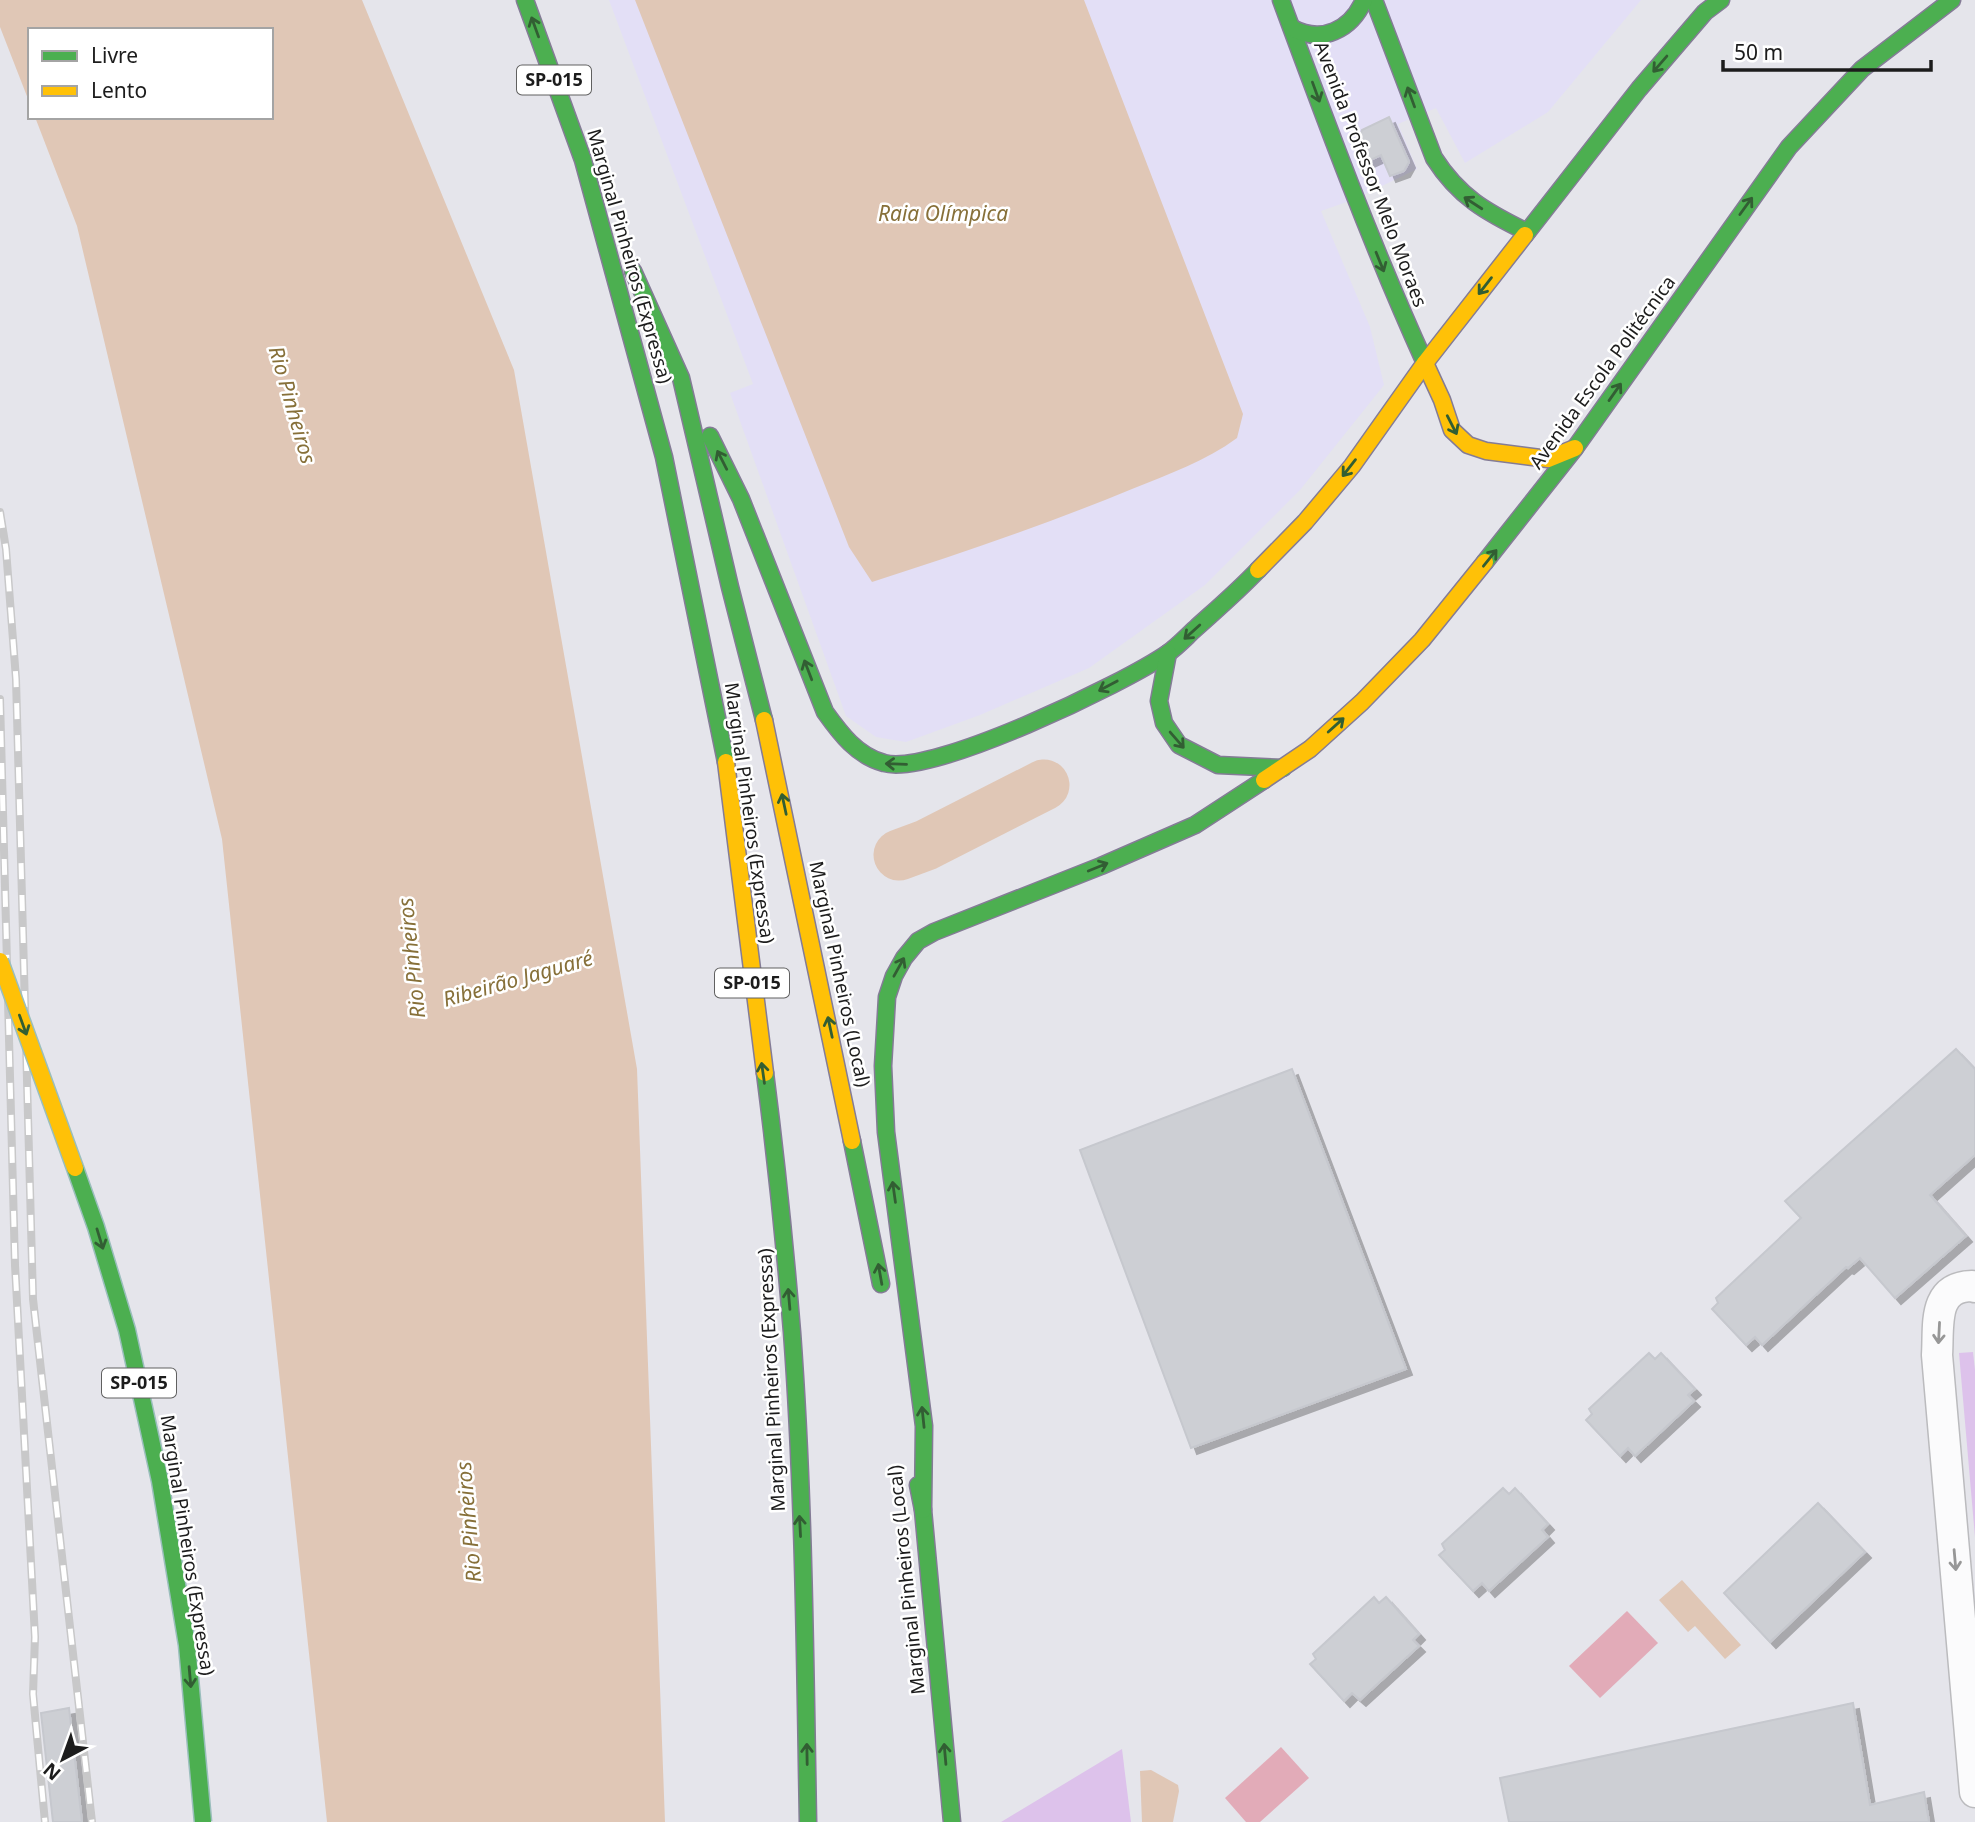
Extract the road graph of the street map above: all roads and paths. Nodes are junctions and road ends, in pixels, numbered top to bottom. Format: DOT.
graph roads {
  1 [pos="525,0"];
  2 [pos="1281,0"];
  3 [pos="1364,0"];
  4 [pos="1374,0"];
  5 [pos="1721,0"];
  6 [pos="1952,0"];
  7 [pos="1292,28"];
  8 [pos="583,160"];
  9 [pos="1527,232"];
  10 [pos="1425,363"];
  11 [pos="681,378"];
  12 [pos="1575,448"];
  13 [pos="1168,653"];
  14 [pos="1283,768"];
  15 [pos="0,961"];
  16 [pos="1975,1287"];
  17 [pos="884,1296"];
  18 [pos="908,1430"];
  19 [pos="923,1510"];
  20 [pos="1970,1664"];
  21 [pos="1975,1793"];
  22 [pos="203,1822"];
  23 [pos="808,1822"];
  24 [pos="952,1822"];
  8 -- 1 [label="main road, Marginal Pinheiros (Expressa) / SP-015, one-way"];
  2 -- 7 [label="main road, Avenida Professor Melo Moraes"];
  3 -- 7 [label="main road"];
  9 -- 4 [label="main road, one-way"];
  5 -- 9 [label="main road, one-way"];
  12 -- 6 [label="main road, Avenida Escola Politécnica, one-way"];
  7 -- 10 [label="main road, Avenida Professor Melo Moraes, one-way"];
  8 -- 11 [label="main road, Marginal Pinheiros (Local)"];
  23 -- 8 [label="main road, Marginal Pinheiros (Expressa) / SP-015, one-way"];
  9 -- 10 [label="main road, one-way"];
  10 -- 12 [label="main road, Avenida Professor Melo Moraes, one-way"];
  10 -- 13 [label="main road, one-way"];
  13 -- 11 [label="main road, one-way"];
  17 -- 11 [label="main road, Marginal Pinheiros (Local), one-way"];
  14 -- 12 [label="main road, Avenida Escola Politécnica, one-way"];
  13 -- 14 [label="main road, one-way"];
  19 -- 14 [label="main road, Avenida Escola Politécnica, one-way"];
  15 -- 22 [label="main road, Marginal Pinheiros (Expressa) / SP-015, one-way, bridge"];
  16 -- 20 [label="street, one-way"];
  18 -- 19 [label="main road, Marginal Pinheiros (Local)"];
  24 -- 19 [label="main road, Marginal Pinheiros (Local), one-way"];
  20 -- 21 [label="street"];
}
